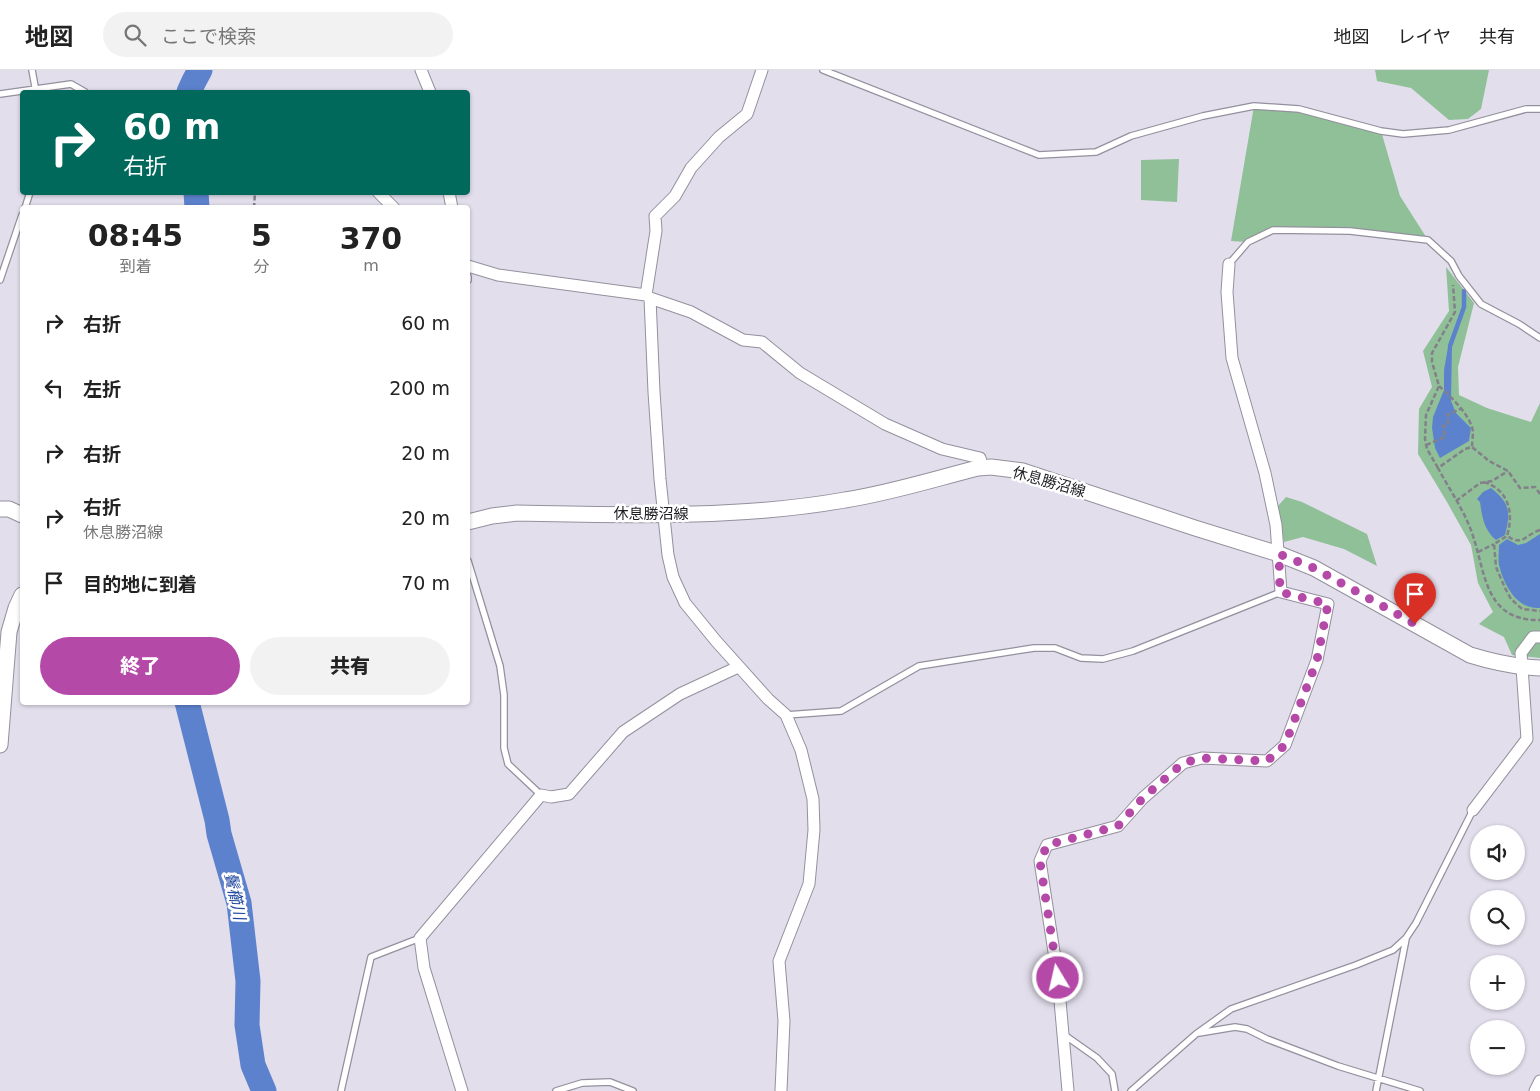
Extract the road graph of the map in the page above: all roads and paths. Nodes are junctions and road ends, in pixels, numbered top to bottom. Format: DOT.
graph roads {
  1 [pos="32,70"];
  2 [pos="421,70"];
  3 [pos="762,70"];
  4 [pos="823,70"];
  5 [pos="36,90"];
  6 [pos="82,90"];
  7 [pos="429,90"];
  8 [pos="20,92"];
  9 [pos="0,94"];
  10 [pos="1540,110"];
  11 [pos="381,195"];
  12 [pos="391,205"];
  13 [pos="20,221"];
  14 [pos="1229,264"];
  15 [pos="470,267"];
  16 [pos="0,280"];
  17 [pos="1453,284"];
  18 [pos="648,297"];
  19 [pos="1540,338"];
  20 [pos="1439,386"];
  21 [pos="1460,408"];
  22 [pos="1426,445"];
  23 [pos="1472,447"];
  24 [pos="983,468"];
  25 [pos="1438,468"];
  26 [pos="1508,471"];
  27 [pos="1484,482"];
  28 [pos="1540,483"];
  29 [pos="1535,487"];
  30 [pos="1540,494"];
  31 [pos="1456,501"];
  32 [pos="0,509"];
  33 [pos="20,514"];
  34 [pos="664,514"];
  35 [pos="470,522"];
  36 [pos="1540,530"];
  37 [pos="1507,536"];
  38 [pos="1494,544"];
  39 [pos="1478,552"];
  40 [pos="1279,554"];
  41 [pos="470,568"];
  42 [pos="1280,592"];
  43 [pos="20,599"];
  44 [pos="1540,611"];
  45 [pos="1540,620"];
  46 [pos="1540,637"];
  47 [pos="738,666"];
  48 [pos="1522,667"];
  49 [pos="1540,668"];
  50 [pos="786,715"];
  51 [pos="0,744"];
  52 [pos="541,795"];
  53 [pos="1473,810"];
  54 [pos="420,938"];
  55 [pos="1406,938"];
  56 [pos="1063,1033"];
  57 [pos="1196,1034"];
  58 [pos="1379,1079"];
  59 [pos="1540,1081"];
  60 [pos="341,1091"];
  61 [pos="462,1091"];
  62 [pos="556,1091"];
  63 [pos="633,1091"];
  64 [pos="781,1091"];
  65 [pos="1068,1091"];
  66 [pos="1115,1091"];
  67 [pos="1131,1091"];
  68 [pos="1376,1091"];
  69 [pos="1420,1091"];
  70 [pos="1535,1091"];
  1 -- 5 [label="lane"];
  2 -- 7 [label="street"];
  3 -- 18 [label="street"];
  4 -- 10 [label="lane"];
  5 -- 6 [label="lane"];
  8 -- 9 [label="lane"];
  11 -- 12 [label="street"];
  13 -- 16 [label="lane"];
  14 -- 19 [label="lane"];
  14 -- 40 [label="street"];
  15 -- 18 [label="street"];
  17 -- 20 [label="path"];
  18 -- 24 [label="street"];
  18 -- 34 [label="street"];
  20 -- 21 [label="path"];
  20 -- 22 [label="path"];
  21 -- 22 [label="path"];
  21 -- 23 [label="path"];
  22 -- 25 [label="path"];
  23 -- 25 [label="path"];
  23 -- 26 [label="path"];
  24 -- 34 [label="main road, 休息勝沼線"];
  24 -- 40 [label="main road, 休息勝沼線"];
  25 -- 31 [label="path"];
  26 -- 27 [label="path"];
  26 -- 29 [label="path"];
  27 -- 31 [label="path"];
  27 -- 37 [label="path"];
  28 -- 29 [label="path"];
  29 -- 30 [label="path"];
  31 -- 39 [label="path"];
  32 -- 33 [label="main road"];
  34 -- 35 [label="main road, 休息勝沼線"];
  34 -- 47 [label="street"];
  36 -- 37 [label="path"];
  37 -- 38 [label="path"];
  38 -- 39 [label="path"];
  38 -- 44 [label="path"];
  39 -- 45 [label="path"];
  40 -- 42 [label="street"];
  40 -- 48 [label="main road, 休息勝沼線"];
  41 -- 52 [label="lane"];
  42 -- 50 [label="lane"];
  42 -- 56 [label="street"];
  43 -- 51 [label="main road"];
  46 -- 48 [label="street"];
  47 -- 50 [label="street"];
  47 -- 52 [label="street"];
  48 -- 49 [label="main road, 休息勝沼線"];
  48 -- 53 [label="street"];
  50 -- 64 [label="street"];
  52 -- 54 [label="street"];
  53 -- 55 [label="lane"];
  54 -- 60 [label="lane"];
  54 -- 61 [label="street"];
  55 -- 57 [label="lane"];
  55 -- 58 [label="lane"];
  56 -- 65 [label="street"];
  56 -- 66 [label="lane"];
  57 -- 58 [label="lane"];
  57 -- 67 [label="lane"];
  58 -- 68 [label="lane"];
  58 -- 69 [label="lane"];
  59 -- 70 [label="street"];
  62 -- 63 [label="lane"];
}
